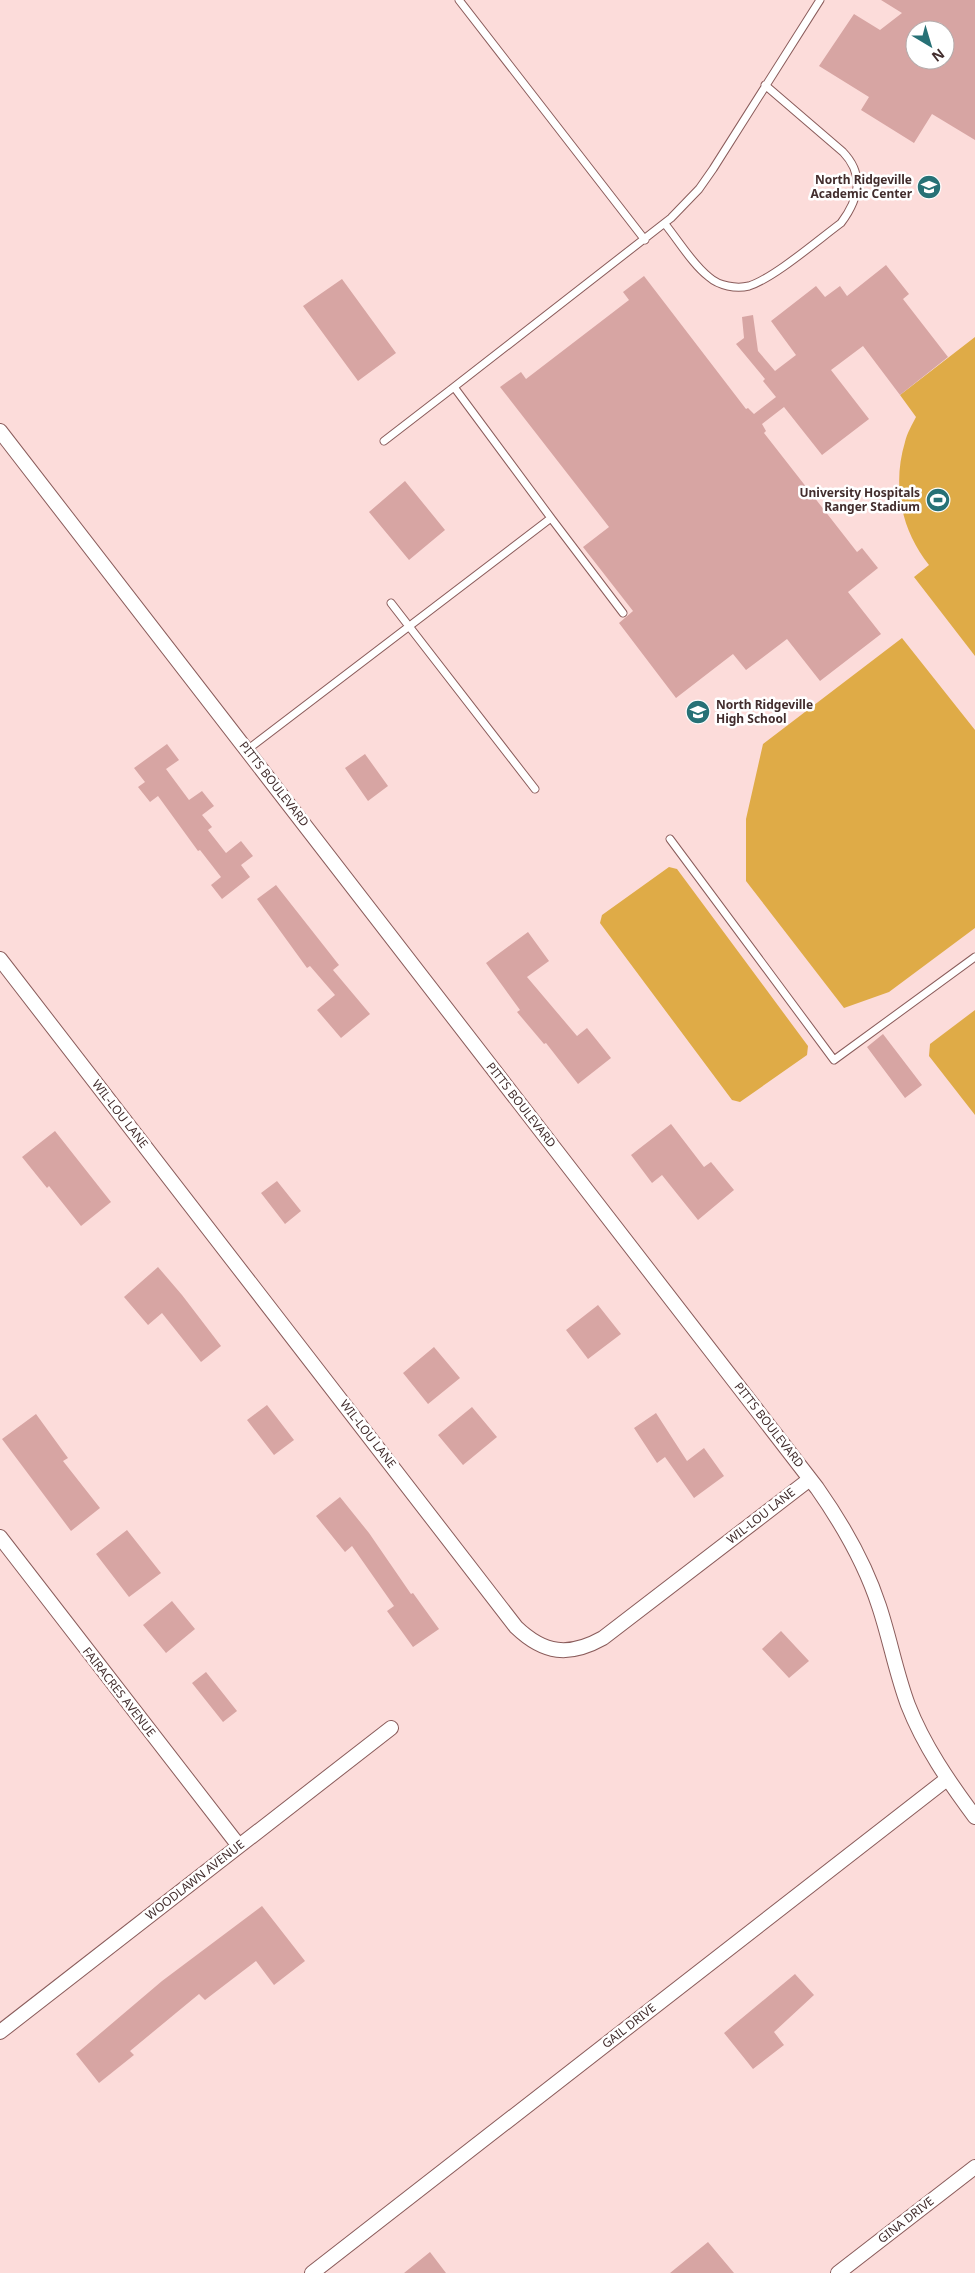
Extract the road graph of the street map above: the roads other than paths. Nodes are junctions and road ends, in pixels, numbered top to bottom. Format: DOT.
graph roads {
  1 [pos="459,0"];
  2 [pos="820,0"];
  3 [pos="765,85"];
  4 [pos="665,224"];
  5 [pos="645,240"];
  6 [pos="454,387"];
  7 [pos="0,431"];
  8 [pos="384,442"];
  9 [pos="552,518"];
  10 [pos="391,603"];
  11 [pos="623,613"];
  12 [pos="409,626"];
  13 [pos="248,750"];
  14 [pos="535,789"];
  15 [pos="670,839"];
  16 [pos="975,957"];
  17 [pos="0,959"];
  18 [pos="810,1478"];
  19 [pos="0,1537"];
  20 [pos="391,1728"];
  21 [pos="947,1779"];
  22 [pos="975,1817"];
  23 [pos="239,1846"];
  24 [pos="0,2032"];
  25 [pos="975,2166"];
  26 [pos="312,2273"];
  27 [pos="838,2273"];
  1 -- 5 [label="lane"];
  2 -- 3 [label="lane"];
  3 -- 4 [label="lane"];
  3 -- 4 [label="lane"];
  4 -- 5 [label="lane"];
  5 -- 6 [label="lane"];
  6 -- 8 [label="lane"];
  6 -- 9 [label="lane"];
  7 -- 13 [label="street, PITTS BOULEVARD"];
  9 -- 11 [label="lane"];
  9 -- 12 [label="lane"];
  10 -- 12 [label="lane"];
  12 -- 13 [label="lane"];
  12 -- 14 [label="lane"];
  13 -- 18 [label="street, PITTS BOULEVARD"];
  15 -- 16 [label="lane"];
  17 -- 18 [label="street, WIL-LOU LANE"];
  18 -- 21 [label="street, PITTS BOULEVARD"];
  19 -- 23 [label="street, FAIRACRES AVENUE"];
  20 -- 23 [label="street, WOODLAWN AVENUE"];
  21 -- 22 [label="street, PITTS BOULEVARD"];
  21 -- 26 [label="street, GAIL DRIVE"];
  23 -- 24 [label="street, WOODLAWN AVENUE"];
  25 -- 27 [label="street, GINA DRIVE"];
}
